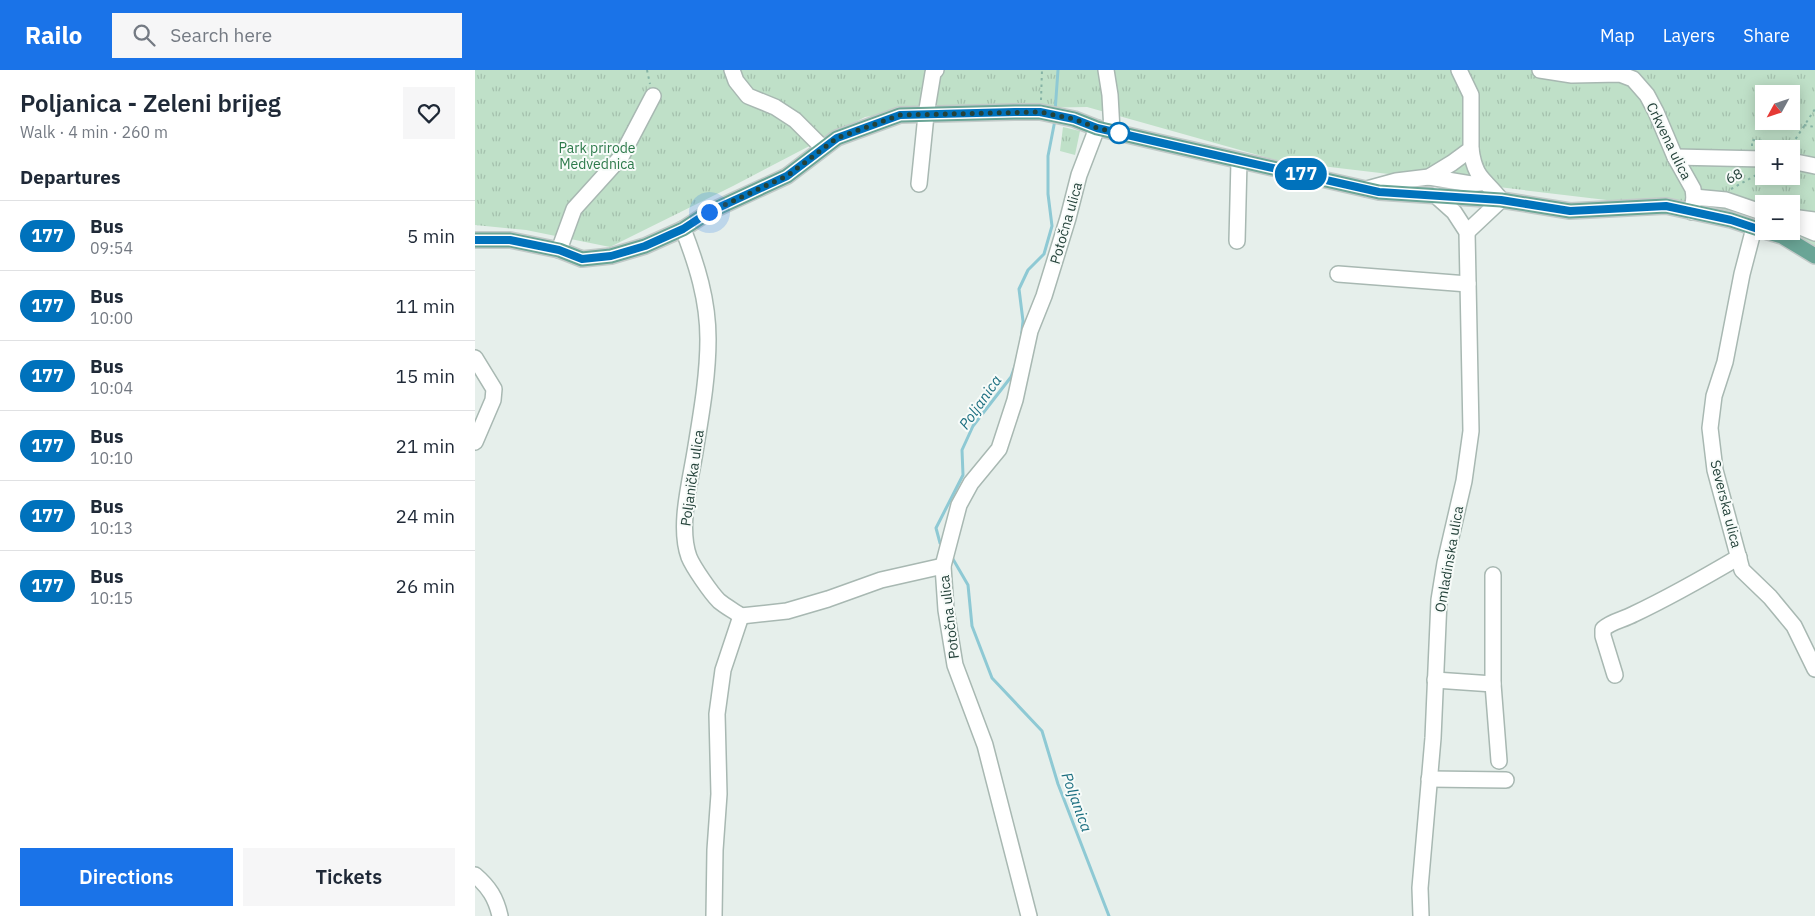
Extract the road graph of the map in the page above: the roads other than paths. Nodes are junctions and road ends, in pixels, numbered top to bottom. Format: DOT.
graph roads {
  1 [pos="732,70"];
  2 [pos="936,70"];
  3 [pos="1107,70"];
  4 [pos="1459,70"];
  5 [pos="1540,70"];
  6 [pos="653,96"];
  7 [pos="926,115"];
  8 [pos="1104,130"];
  9 [pos="823,148"];
  10 [pos="1471,148"];
  11 [pos="1675,157"];
  12 [pos="1755,160"];
  13 [pos="1239,161"];
  14 [pos="1800,163"];
  15 [pos="1815,166"];
  16 [pos="1429,177"];
  17 [pos="1485,182"];
  18 [pos="919,184"];
  19 [pos="1367,189"];
  20 [pos="1435,195"];
  21 [pos="1501,200"];
  22 [pos="1693,204"];
  23 [pos="1755,210"];
  24 [pos="1800,218"];
  25 [pos="1815,220"];
  26 [pos="1800,227"];
  27 [pos="1755,228"];
  28 [pos="683,229"];
  29 [pos="1467,232"];
  30 [pos="1815,233"];
  31 [pos="475,240"];
  32 [pos="1757,240"];
  33 [pos="1789,240"];
  34 [pos="1237,241"];
  35 [pos="559,250"];
  36 [pos="1815,256"];
  37 [pos="1337,274"];
  38 [pos="1468,284"];
  39 [pos="475,358"];
  40 [pos="475,442"];
  41 [pos="946,556"];
  42 [pos="1739,557"];
  43 [pos="1493,575"];
  44 [pos="741,616"];
  45 [pos="1815,669"];
  46 [pos="1615,675"];
  47 [pos="1435,680"];
  48 [pos="1493,684"];
  49 [pos="1499,761"];
  50 [pos="1429,779"];
  51 [pos="1506,780"];
  52 [pos="475,875"];
  53 [pos="500,916"];
  54 [pos="714,916"];
  55 [pos="1029,916"];
  56 [pos="1421,916"];
  1 -- 9 [label="street"];
  2 -- 7 [label="street"];
  3 -- 8 [label="street"];
  4 -- 10 [label="street"];
  5 -- 11 [label="street, Crkvena ulica"];
  6 -- 35 [label="street"];
  7 -- 8 [label="main road"];
  7 -- 9 [label="main road"];
  7 -- 18 [label="street"];
  8 -- 13 [label="main road"];
  8 -- 41 [label="street, Potočna ulica"];
  9 -- 28 [label="main road"];
  10 -- 16 [label="street"];
  10 -- 17 [label="street"];
  11 -- 12 [label="street"];
  11 -- 22 [label="street, Crkvena ulica"];
  13 -- 19 [label="main road"];
  13 -- 34 [label="street"];
  14 -- 15 [label="street"];
  16 -- 17 [label="street"];
  16 -- 19 [label="street"];
  17 -- 21 [label="street"];
  19 -- 20 [label="main road"];
  20 -- 21 [label="main road"];
  20 -- 29 [label="street"];
  21 -- 22 [label="main road"];
  21 -- 29 [label="street"];
  22 -- 23 [label="street"];
  22 -- 27 [label="main road"];
  24 -- 25 [label="street"];
  26 -- 30 [label="street"];
  28 -- 35 [label="main road"];
  28 -- 44 [label="street, Poljanička ulica"];
  29 -- 38 [label="street, Omladinska ulica"];
  31 -- 35 [label="main road"];
  32 -- 42 [label="street, Severska ulica"];
  33 -- 36 [label="main road"];
  37 -- 38 [label="street"];
  38 -- 47 [label="street, Omladinska ulica"];
  39 -- 40 [label="street"];
  41 -- 44 [label="street"];
  41 -- 55 [label="street, Potočna ulica"];
  42 -- 45 [label="street, Severska ulica"];
  42 -- 46 [label="street"];
  43 -- 48 [label="street"];
  44 -- 54 [label="street"];
  47 -- 48 [label="street"];
  47 -- 50 [label="street, Omladinska ulica"];
  48 -- 49 [label="street"];
  50 -- 51 [label="street"];
  50 -- 56 [label="street, Omladinska ulica"];
  52 -- 53 [label="street"];
}
